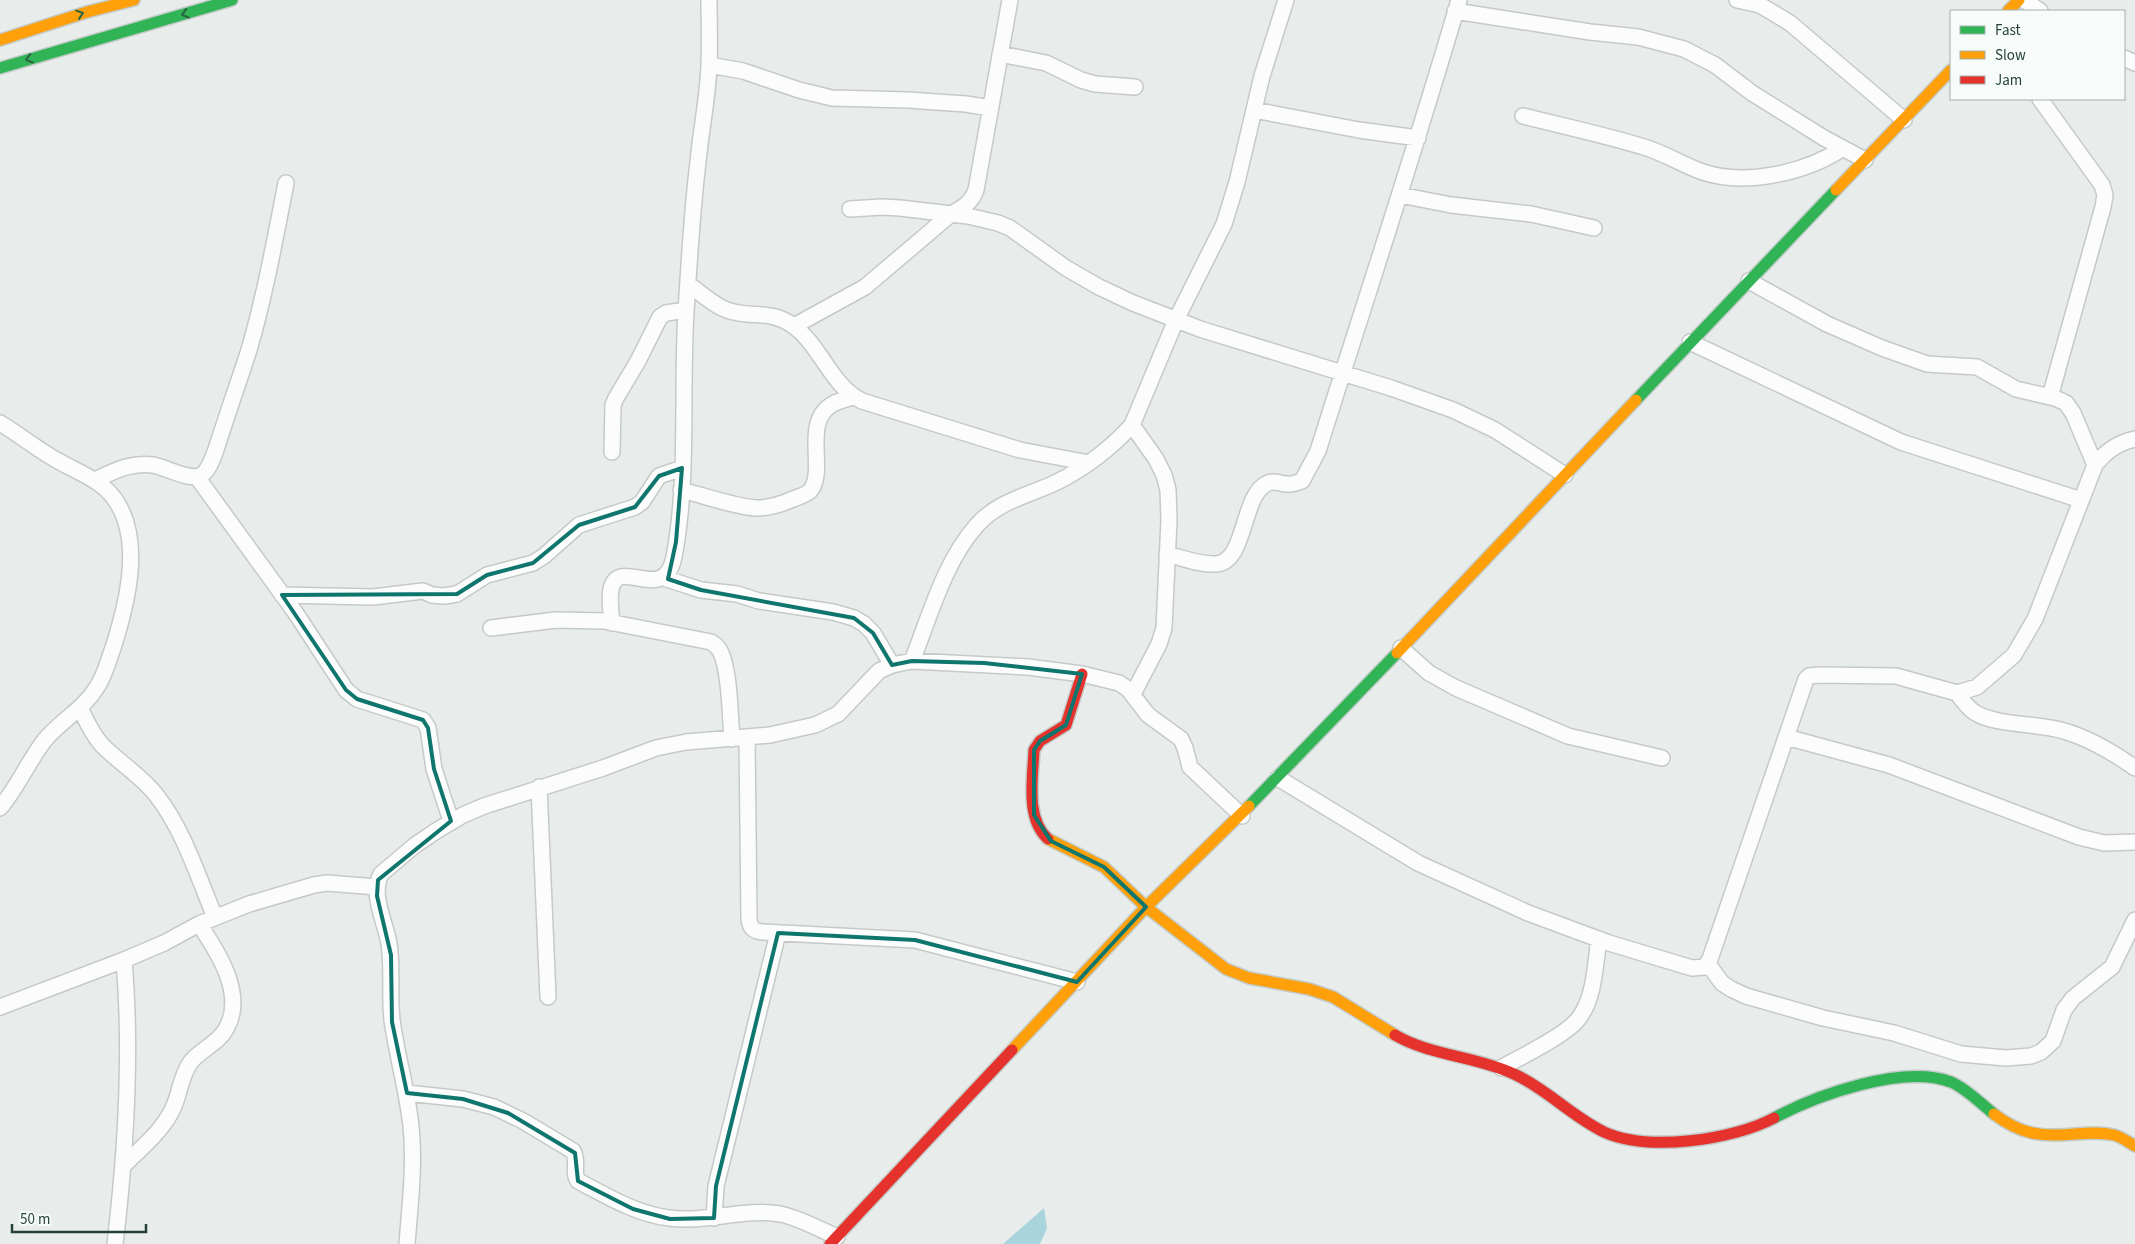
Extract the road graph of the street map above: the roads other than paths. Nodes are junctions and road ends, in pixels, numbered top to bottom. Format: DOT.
graph roads {
  1 [pos="134,0"];
  2 [pos="232,0"];
  3 [pos="709,0"];
  4 [pos="1010,0"];
  5 [pos="1286,0"];
  6 [pos="1737,0"];
  7 [pos="2018,0"];
  8 [pos="2024,0"];
  9 [pos="1457,6"];
  10 [pos="2009,10"];
  11 [pos="2039,10"];
  12 [pos="0,40"];
  13 [pos="1000,54"];
  14 [pos="709,65"];
  15 [pos="0,68"];
  16 [pos="1950,71"];
  17 [pos="1135,87"];
  18 [pos="2041,100"];
  19 [pos="990,108"];
  20 [pos="1254,110"];
  21 [pos="1523,116"];
  22 [pos="1904,120"];
  23 [pos="1418,138"];
  24 [pos="1842,148"];
  25 [pos="1865,160"];
  26 [pos="286,183"];
  27 [pos="1400,195"];
  28 [pos="850,209"];
  29 [pos="951,214"];
  30 [pos="1594,228"];
  31 [pos="1749,281"];
  32 [pos="688,284"];
  33 [pos="686,310"];
  34 [pos="1176,320"];
  35 [pos="794,326"];
  36 [pos="1690,342"];
  37 [pos="1342,373"];
  38 [pos="853,397"];
  39 [pos="2050,397"];
  40 [pos="0,422"];
  41 [pos="1132,425"];
  42 [pos="2135,439"];
  43 [pos="612,452"];
  44 [pos="1089,462"];
  45 [pos="2095,465"];
  46 [pos="682,468"];
  47 [pos="1565,475"];
  48 [pos="196,477"];
  49 [pos="95,480"];
  50 [pos="681,490"];
  51 [pos="2081,500"];
  52 [pos="1167,554"];
  53 [pos="664,578"];
  54 [pos="282,595"];
  55 [pos="612,623"];
  56 [pos="491,628"];
  57 [pos="1401,648"];
  58 [pos="912,661"];
  59 [pos="892,665"];
  60 [pos="1082,674"];
  61 [pos="1957,693"];
  62 [pos="1132,694"];
  63 [pos="80,708"];
  64 [pos="1786,737"];
  65 [pos="739,739"];
  66 [pos="1662,758"];
  67 [pos="2135,768"];
  68 [pos="1278,778"];
  69 [pos="539,787"];
  70 [pos="0,808"];
  71 [pos="1242,816"];
  72 [pos="451,821"];
  73 [pos="2135,842"];
  74 [pos="377,887"];
  75 [pos="1146,907"];
  76 [pos="215,917"];
  77 [pos="2135,920"];
  78 [pos="199,924"];
  79 [pos="778,932"];
  80 [pos="1599,939"];
  81 [pos="124,960"];
  82 [pos="1708,964"];
  83 [pos="1077,982"];
  84 [pos="548,997"];
  85 [pos="0,1007"];
  86 [pos="1501,1068"];
  87 [pos="407,1092"];
  88 [pos="2135,1146"];
  89 [pos="122,1166"];
  90 [pos="714,1218"];
  91 [pos="834,1240"];
  92 [pos="115,1244"];
  93 [pos="407,1244"];
  12 -- 1 [label="street, one-way"];
  2 -- 15 [label="street, one-way"];
  3 -- 14 [label="street"];
  4 -- 13 [label="street"];
  5 -- 20 [label="street"];
  6 -- 22 [label="street"];
  7 -- 10 [label="street"];
  8 -- 11 [label="street"];
  9 -- 23 [label="street"];
  9 -- 24 [label="street"];
  13 -- 17 [label="street"];
  13 -- 19 [label="street"];
  14 -- 19 [label="street"];
  14 -- 32 [label="street"];
  16 -- 22 [label="street"];
  18 -- 39 [label="street"];
  19 -- 29 [label="street"];
  20 -- 23 [label="street"];
  20 -- 34 [label="street"];
  21 -- 24 [label="street"];
  22 -- 25 [label="street"];
  23 -- 27 [label="street"];
  24 -- 25 [label="street"];
  25 -- 31 [label="street"];
  26 -- 48 [label="street"];
  27 -- 30 [label="street"];
  27 -- 37 [label="street"];
  28 -- 29 [label="street"];
  29 -- 34 [label="street"];
  29 -- 35 [label="street"];
  31 -- 36 [label="street"];
  31 -- 39 [label="street"];
  32 -- 33 [label="street"];
  32 -- 35 [label="street"];
  33 -- 43 [label="street"];
  33 -- 46 [label="street"];
  34 -- 37 [label="street"];
  34 -- 41 [label="street"];
  35 -- 38 [label="street"];
  36 -- 47 [label="street"];
  36 -- 51 [label="street"];
  37 -- 47 [label="street"];
  37 -- 52 [label="street"];
  38 -- 44 [label="street"];
  38 -- 50 [label="street"];
  39 -- 45 [label="street"];
  40 -- 49 [label="street"];
  41 -- 44 [label="street"];
  41 -- 52 [label="street"];
  42 -- 45 [label="street"];
  44 -- 58 [label="street"];
  45 -- 51 [label="street"];
  46 -- 50 [label="street"];
  46 -- 54 [label="street"];
  47 -- 57 [label="street"];
  48 -- 49 [label="street"];
  48 -- 54 [label="street"];
  49 -- 63 [label="street"];
  50 -- 53 [label="street"];
  51 -- 61 [label="street"];
  52 -- 62 [label="street"];
  53 -- 55 [label="street"];
  53 -- 59 [label="street"];
  54 -- 72 [label="street"];
  55 -- 56 [label="street"];
  55 -- 65 [label="street"];
  57 -- 66 [label="street"];
  57 -- 68 [label="street"];
  58 -- 59 [label="street"];
  58 -- 60 [label="street"];
  59 -- 65 [label="street"];
  60 -- 62 [label="street"];
  60 -- 75 [label="street"];
  61 -- 64 [label="street"];
  61 -- 67 [label="street"];
  62 -- 71 [label="street"];
  63 -- 70 [label="street"];
  63 -- 76 [label="street"];
  64 -- 73 [label="street"];
  64 -- 82 [label="street"];
  65 -- 69 [label="street"];
  65 -- 79 [label="street"];
  68 -- 71 [label="street"];
  68 -- 80 [label="street"];
  69 -- 72 [label="street"];
  69 -- 84 [label="street"];
  71 -- 75 [label="street"];
  72 -- 74 [label="street"];
  74 -- 76 [label="street"];
  74 -- 87 [label="street"];
  75 -- 83 [label="street"];
  75 -- 86 [label="street"];
  76 -- 78 [label="street"];
  77 -- 82 [label="street"];
  78 -- 81 [label="street"];
  78 -- 89 [label="street"];
  79 -- 83 [label="street"];
  79 -- 90 [label="street"];
  80 -- 82 [label="street"];
  80 -- 86 [label="street"];
  81 -- 85 [label="street"];
  81 -- 89 [label="street"];
  83 -- 91 [label="street"];
  86 -- 88 [label="street"];
  87 -- 90 [label="street"];
  87 -- 93 [label="street"];
  89 -- 92 [label="street"];
  90 -- 91 [label="street"];
}
